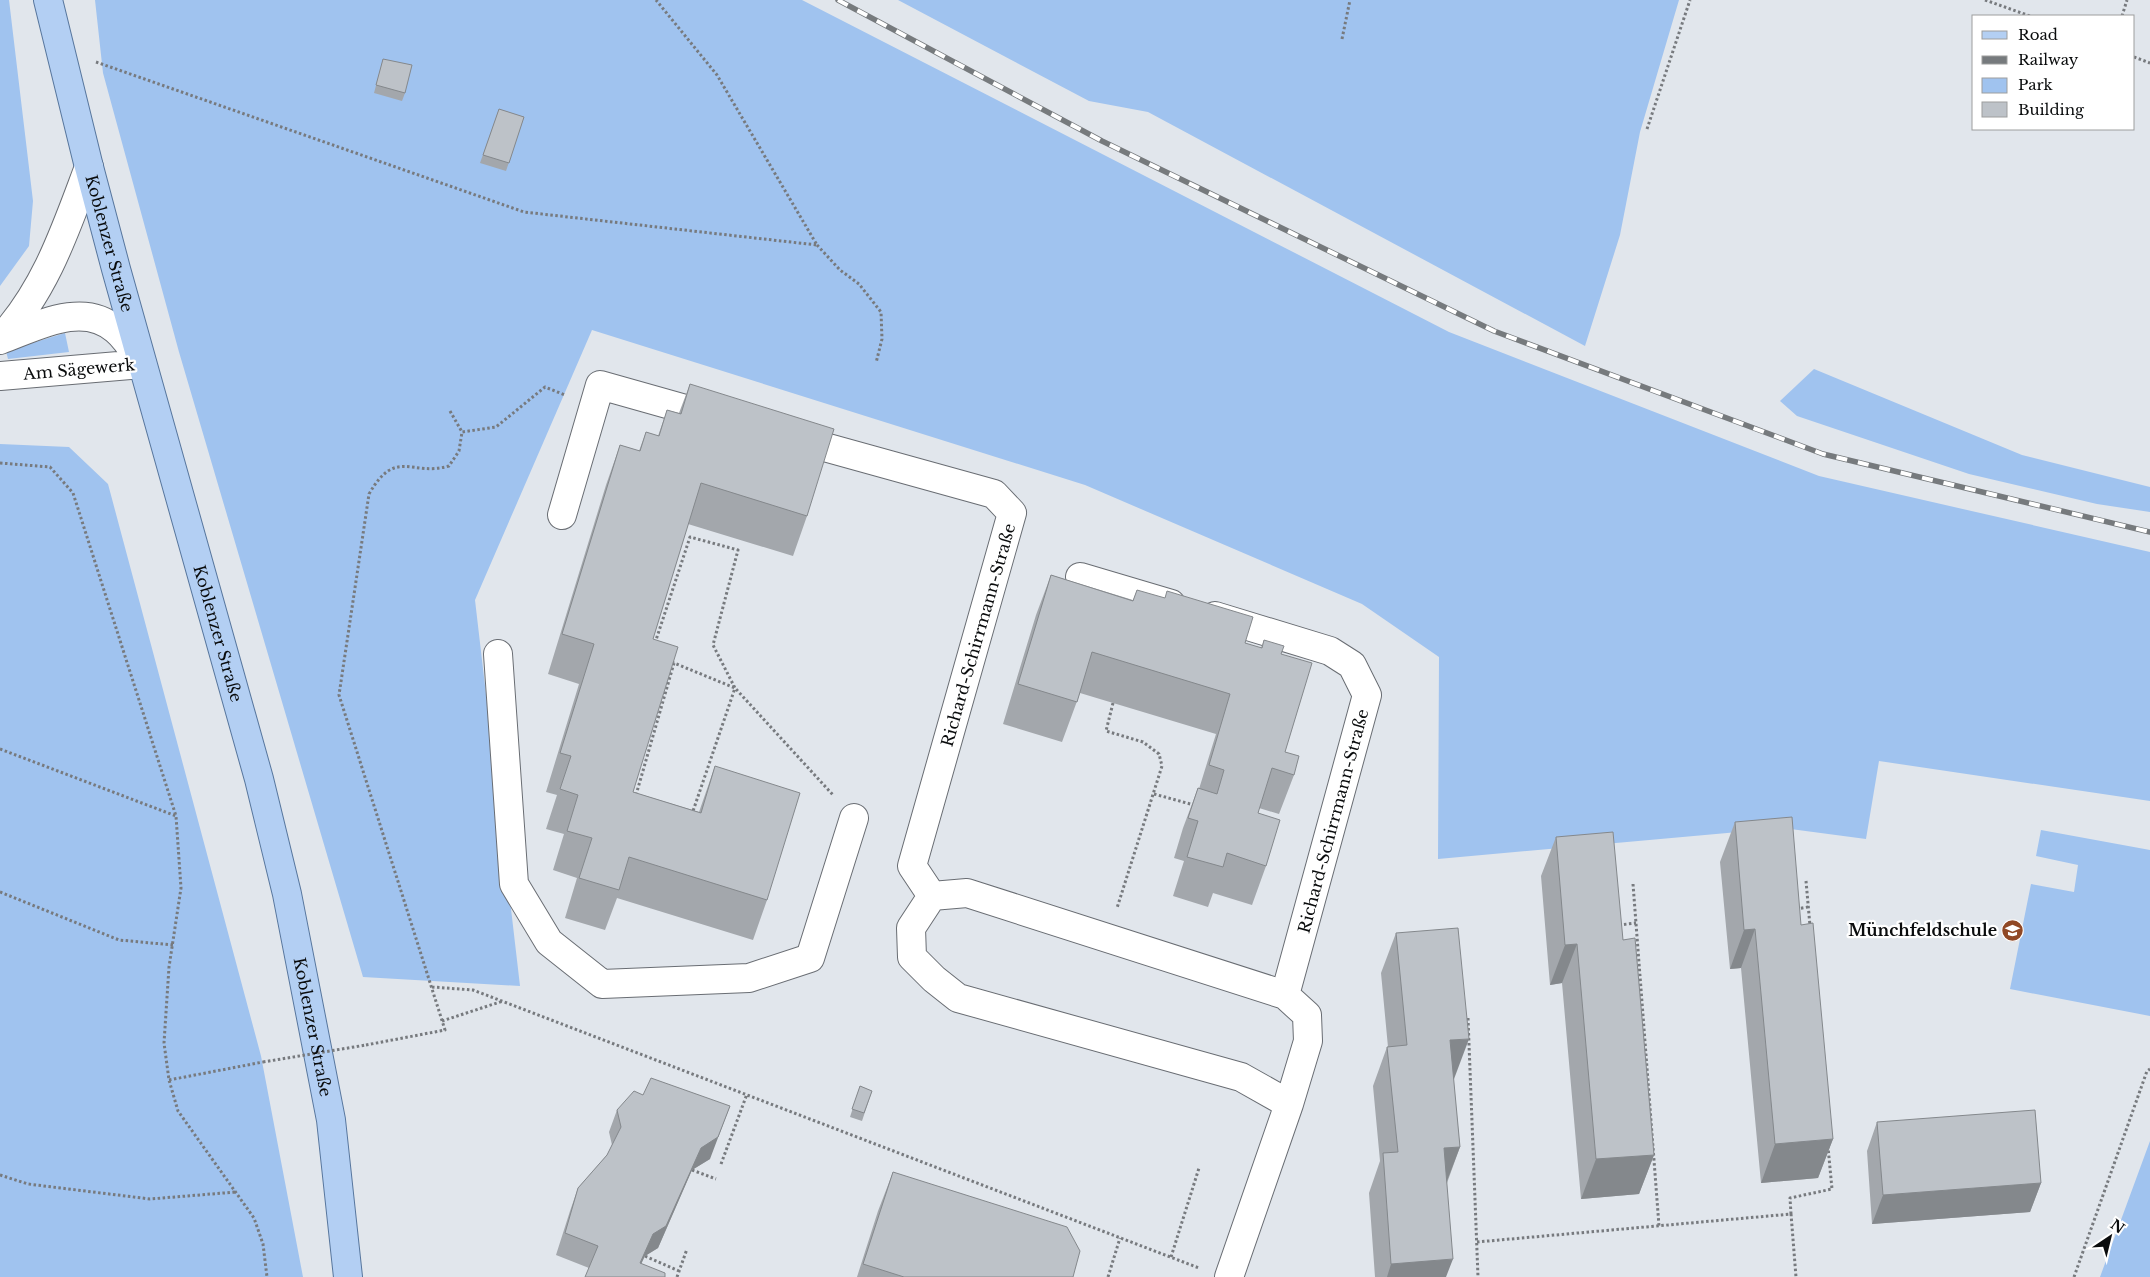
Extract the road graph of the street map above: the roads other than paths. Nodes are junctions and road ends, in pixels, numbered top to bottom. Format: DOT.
graph roads {
  1 [pos="48,0"];
  2 [pos="89,167"];
  3 [pos="0,339"];
  4 [pos="142,364"];
  5 [pos="0,376"];
  6 [pos="744,425"];
  7 [pos="773,433"];
  8 [pos="562,515"];
  9 [pos="1080,577"];
  10 [pos="498,654"];
  11 [pos="854,818"];
  12 [pos="932,896"];
  13 [pos="1285,995"];
  14 [pos="1290,1104"];
  15 [pos="348,1277"];
  16 [pos="1229,1277"];
  1 -- 2 [label="main road, Koblenzer Straße"];
  2 -- 3 [label="street, Am Sägewerk"];
  2 -- 4 [label="main road, Koblenzer Straße"];
  3 -- 4 [label="street, Am Sägewerk"];
  4 -- 5 [label="street, Am Sägewerk"];
  4 -- 15 [label="main road, Koblenzer Straße"];
  6 -- 8 [label="street"];
  7 -- 12 [label="street, Richard-Schirrmann-Straße"];
  9 -- 13 [label="street, Richard-Schirrmann-Straße"];
  10 -- 11 [label="street"];
  12 -- 13 [label="street"];
  12 -- 14 [label="street"];
  13 -- 14 [label="street"];
  14 -- 16 [label="street"];
}
